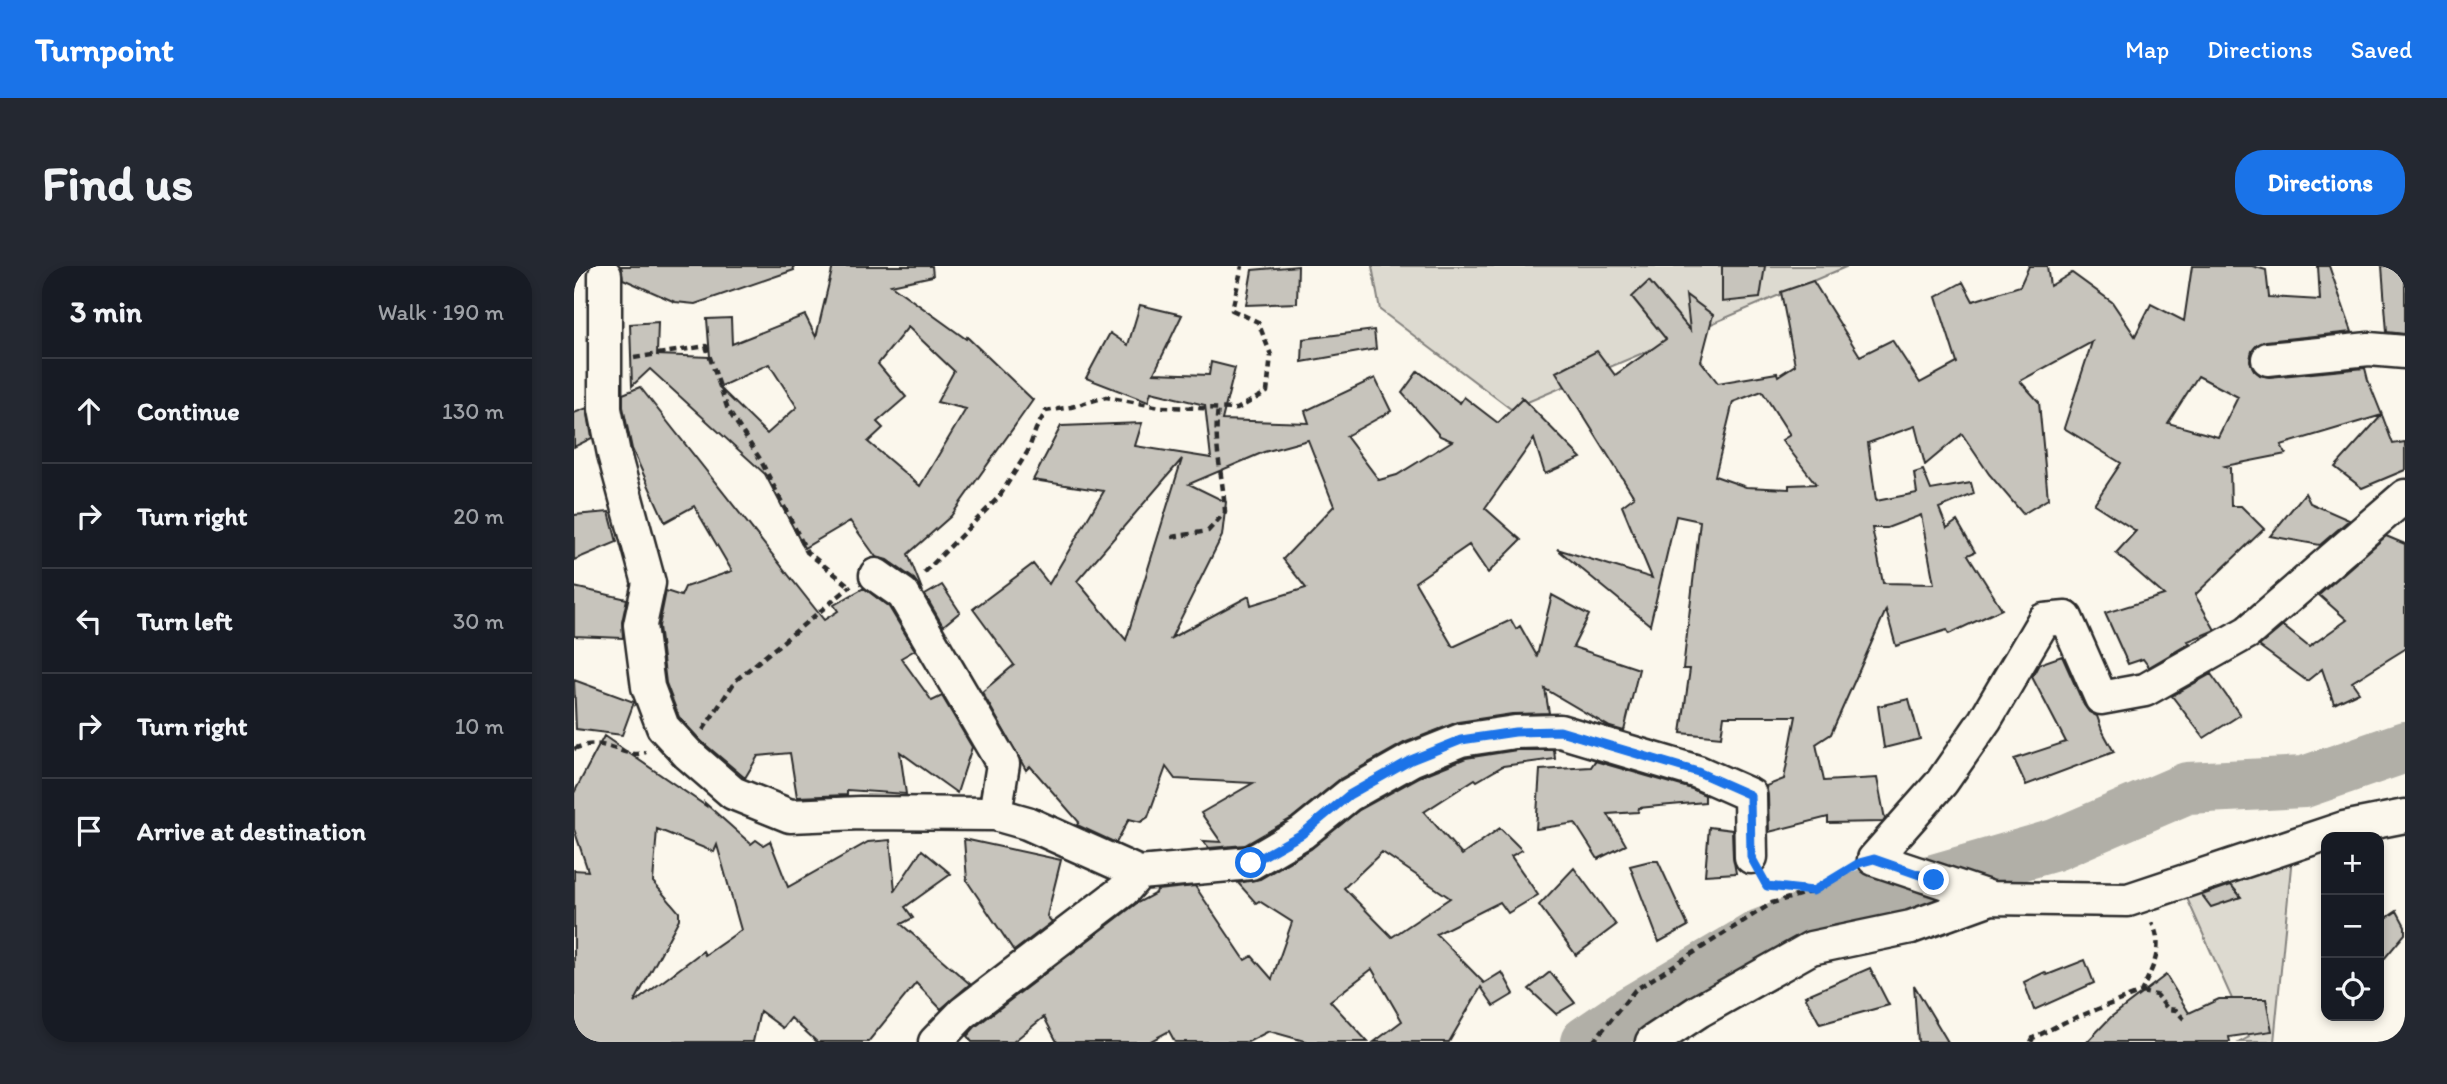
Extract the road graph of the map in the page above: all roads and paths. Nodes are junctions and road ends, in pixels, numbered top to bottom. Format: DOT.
graph roads {
  1 [pos="1242,266"];
  2 [pos="606,275"];
  3 [pos="2405,352"];
  4 [pos="2268,359"];
  5 [pos="606,362"];
  6 [pos="1218,408"];
  7 [pos="2405,496"];
  8 [pos="1172,537"];
  9 [pos="863,581"];
  10 [pos="903,594"];
  11 [pos="682,748"];
  12 [pos="574,749"];
  13 [pos="995,814"];
  14 [pos="2405,816"];
  15 [pos="1751,857"];
  16 [pos="1874,859"];
  17 [pos="1139,873"];
  18 [pos="1813,891"];
  19 [pos="1991,898"];
  20 [pos="2128,900"];
  21 [pos="2141,992"];
  22 [pos="2184,1019"];
  23 [pos="935,1042"];
  24 [pos="1593,1042"];
  25 [pos="1652,1042"];
  26 [pos="2031,1042"];
  1 -- 6 [label="path"];
  2 -- 5 [label="street"];
  3 -- 4 [label="street"];
  5 -- 9 [label="path"];
  5 -- 11 [label="street"];
  6 -- 8 [label="path"];
  6 -- 10 [label="path"];
  7 -- 16 [label="street"];
  9 -- 10 [label="street"];
  9 -- 11 [label="path"];
  10 -- 13 [label="street"];
  11 -- 12 [label="path"];
  11 -- 13 [label="street"];
  13 -- 17 [label="street"];
  14 -- 20 [label="street"];
  15 -- 17 [label="street"];
  15 -- 18 [label="path"];
  16 -- 18 [label="path"];
  16 -- 19 [label="street"];
  17 -- 23 [label="street"];
  18 -- 24 [label="path"];
  19 -- 20 [label="street"];
  19 -- 25 [label="street"];
  20 -- 21 [label="path"];
  21 -- 22 [label="path"];
  21 -- 26 [label="path"];
}
